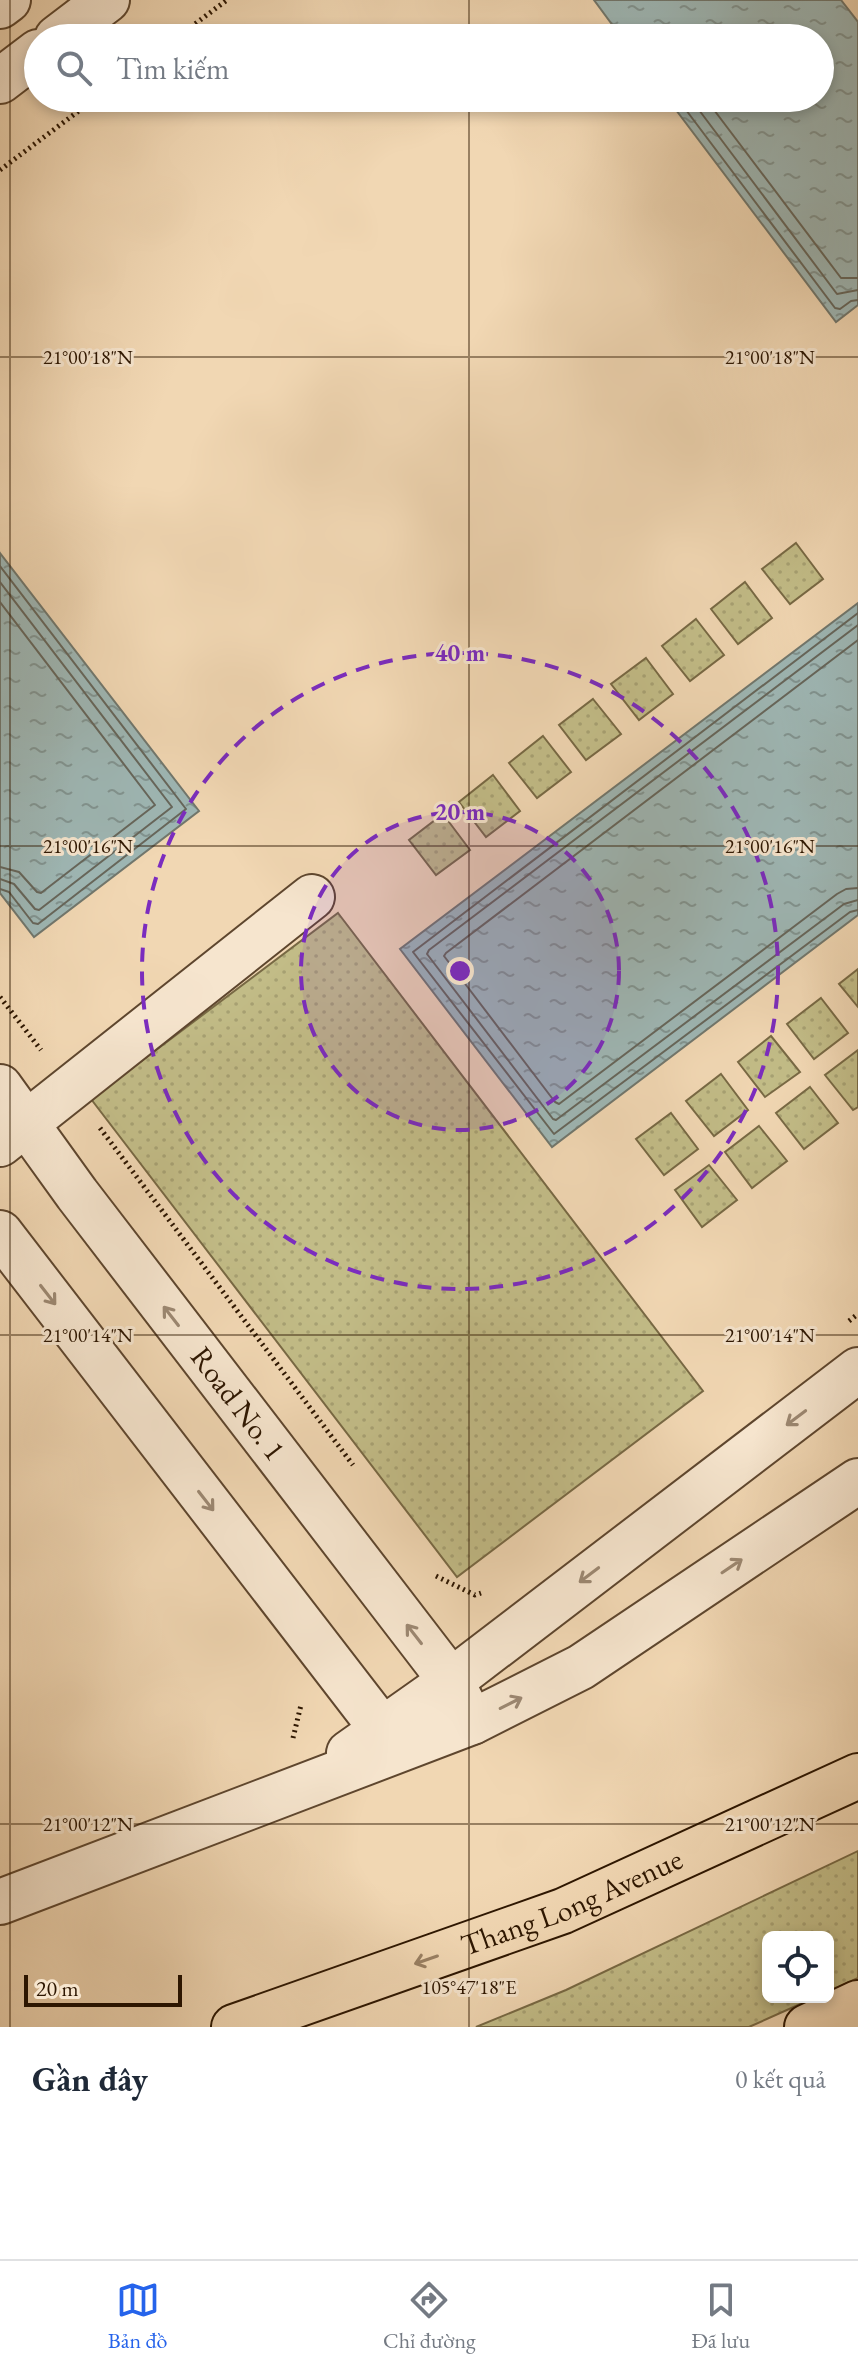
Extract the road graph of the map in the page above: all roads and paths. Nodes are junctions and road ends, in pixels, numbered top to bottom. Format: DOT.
graph roads {
  1 [pos="8,0"];
  2 [pos="107,0"];
  3 [pos="227,0"];
  4 [pos="0,6"];
  5 [pos="75,24"];
  6 [pos="195,24"];
  7 [pos="24,63"];
  8 [pos="0,81"];
  9 [pos="77,112"];
  10 [pos="0,170"];
  11 [pos="312,897"];
  12 [pos="0,997"];
  13 [pos="0,1087"];
  14 [pos="70,1087"];
  15 [pos="14,1133"];
  16 [pos="0,1233"];
  17 [pos="858,1370"];
  18 [pos="360,1475"];
  19 [pos="858,1481"];
  20 [pos="427,1564"];
  21 [pos="485,1591"];
  22 [pos="451,1681"];
  23 [pos="304,1694"];
  24 [pos="472,1722"];
  25 [pos="398,1737"];
  26 [pos="292,1740"];
  27 [pos="858,1776"];
  28 [pos="0,1902"];
  29 [pos="858,2003"];
  30 [pos="234,2027"];
  31 [pos="807,2027"];
  1 -- 4 [label="lane"];
  2 -- 5 [label="lane"];
  3 -- 6 [label="path"];
  7 -- 8 [label="lane"];
  9 -- 10 [label="path"];
  11 -- 14 [label="lane"];
  12 -- 14 [label="path"];
  13 -- 15 [label="lane, Road No. 1"];
  14 -- 15 [label="lane"];
  14 -- 18 [label="path"];
  22 -- 15 [label="lane, Road No. 1, one-way"];
  16 -- 25 [label="lane, one-way"];
  17 -- 22 [label="lane, one-way"];
  24 -- 19 [label="lane, one-way"];
  20 -- 21 [label="path"];
  22 -- 24 [label="lane, Road No. 1"];
  22 -- 25 [label="lane"];
  23 -- 26 [label="path"];
  24 -- 25 [label="lane"];
  25 -- 28 [label="lane"];
  27 -- 30 [label="main road, Thang Long Avenue, one-way"];
  29 -- 31 [label="main road"];
}
